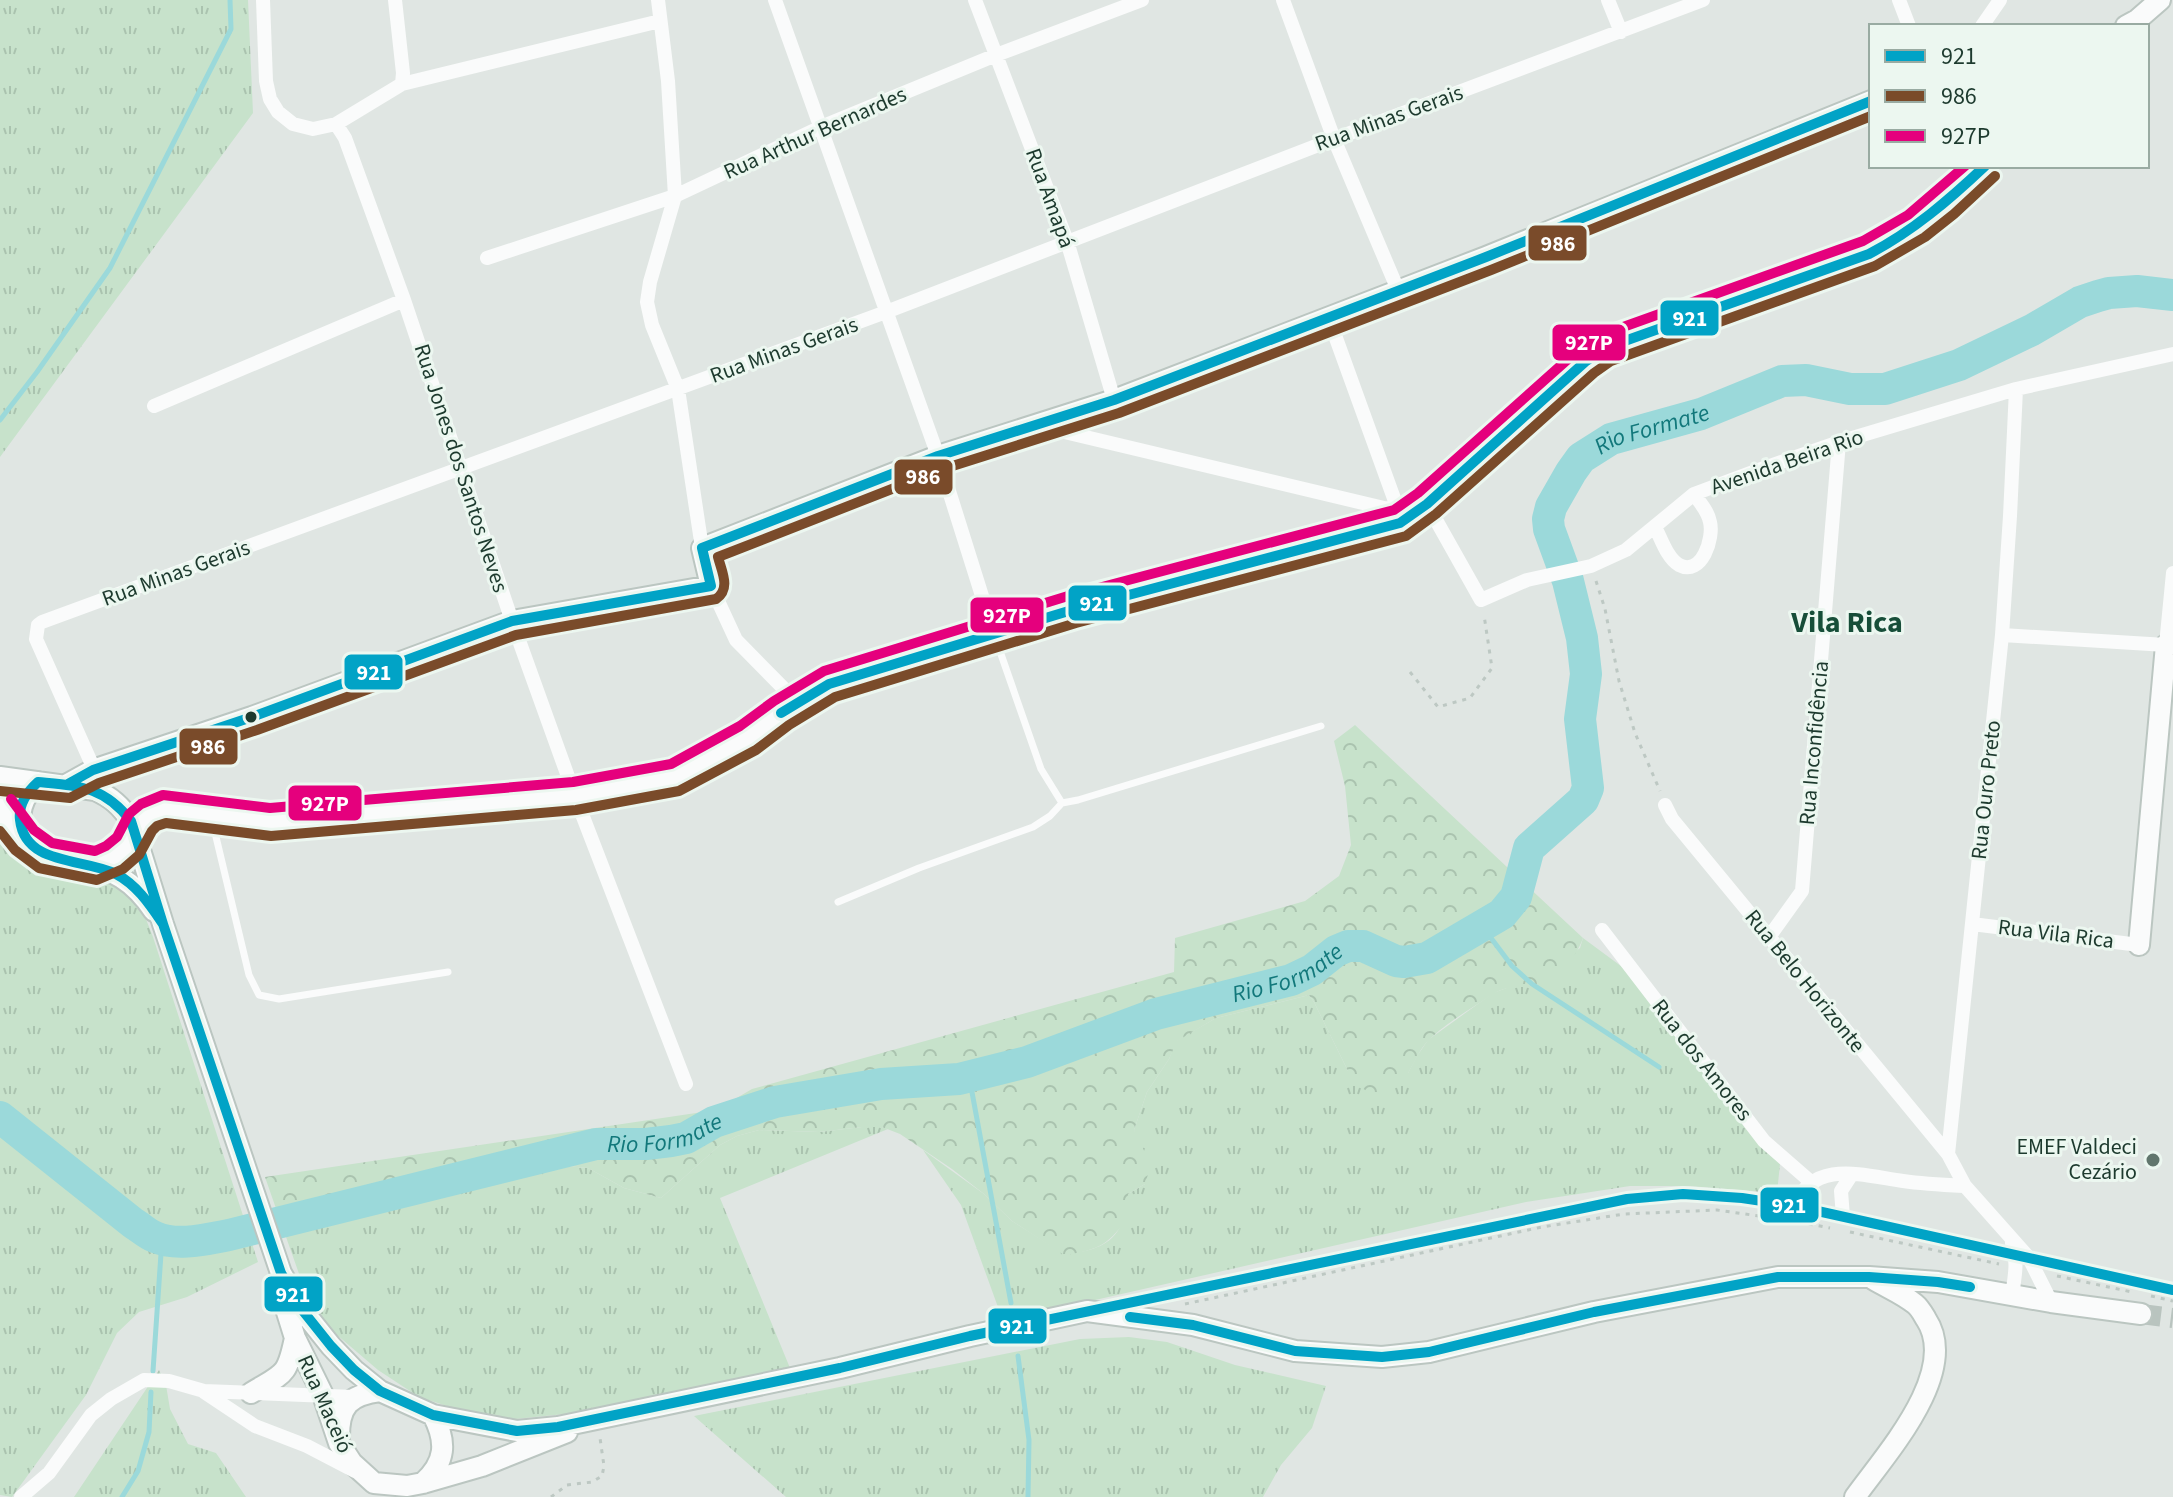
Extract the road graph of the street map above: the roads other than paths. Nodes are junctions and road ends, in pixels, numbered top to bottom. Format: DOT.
graph roads {
  1 [pos="263,0"];
  2 [pos="395,0"];
  3 [pos="658,0"];
  4 [pos="775,0"];
  5 [pos="975,0"];
  6 [pos="1142,0"];
  7 [pos="1283,0"];
  8 [pos="1608,0"];
  9 [pos="1703,0"];
  10 [pos="1899,0"];
  11 [pos="2000,0"];
  12 [pos="2160,0"];
  13 [pos="660,21"];
  14 [pos="1908,24"];
  15 [pos="1983,24"];
  16 [pos="2130,24"];
  17 [pos="1621,32"];
  18 [pos="996,55"];
  19 [pos="402,84"];
  20 [pos="1869,102"];
  21 [pos="336,124"];
  22 [pos="821,127"];
  23 [pos="1334,139"];
  24 [pos="1983,168"];
  25 [pos="675,196"];
  26 [pos="1067,241"];
  27 [pos="487,258"];
  28 [pos="1398,290"];
  29 [pos="404,300"];
  30 [pos="886,312"];
  31 [pos="1328,316"];
  32 [pos="2173,354"];
  33 [pos="678,389"];
  34 [pos="2016,389"];
  35 [pos="1114,400"];
  36 [pos="154,406"];
  37 [pos="1035,425"];
  38 [pos="1839,442"];
  39 [pos="938,456"];
  40 [pos="461,469"];
  41 [pos="1694,494"];
  42 [pos="1427,504"];
  43 [pos="1400,515"];
  44 [pos="1655,527"];
  45 [pos="702,548"];
  46 [pos="2173,573"];
  47 [pos="711,586"];
  48 [pos="512,621"];
  49 [pos="994,634"];
  50 [pos="2002,635"];
  51 [pos="2170,645"];
  52 [pos="790,709"];
  53 [pos="1321,726"];
  54 [pos="93,770"];
  55 [pos="0,777"];
  56 [pos="38,782"];
  57 [pos="66,785"];
  58 [pos="108,796"];
  59 [pos="575,796"];
  60 [pos="1062,803"];
  61 [pos="1665,805"];
  62 [pos="0,807"];
  63 [pos="210,814"];
  64 [pos="135,834"];
  65 [pos="24,840"];
  66 [pos="97,866"];
  67 [pos="838,902"];
  68 [pos="163,924"];
  69 [pos="1972,924"];
  70 [pos="1602,930"];
  71 [pos="1769,937"];
  72 [pos="2139,945"];
  73 [pos="448,972"];
  74 [pos="686,1084"];
  75 [pos="1948,1154"];
  76 [pos="1852,1174"];
  77 [pos="1811,1182"];
  78 [pos="1965,1186"];
  79 [pos="1795,1206"];
  80 [pos="1843,1217"];
  81 [pos="2011,1238"];
  82 [pos="281,1273"];
  83 [pos="1869,1277"];
  84 [pos="2012,1295"];
  85 [pos="2051,1302"];
  86 [pos="2141,1314"];
  87 [pos="295,1338"];
  88 [pos="204,1391"];
  89 [pos="380,1391"];
  90 [pos="251,1393"];
  91 [pos="323,1395"];
  92 [pos="354,1397"];
  93 [pos="433,1415"];
  94 [pos="600,1418"];
  95 [pos="339,1443"];
  96 [pos="374,1483"];
  97 [pos="423,1483"];
  98 [pos="21,1497"];
  99 [pos="1855,1497"];
  1 -- 21 [label="street"];
  2 -- 19 [label="street"];
  3 -- 13 [label="street"];
  4 -- 22 [label="street"];
  5 -- 18 [label="street, Rua Amapá"];
  6 -- 18 [label="street, Rua Arthur Bernardes"];
  7 -- 23 [label="street"];
  8 -- 17 [label="street"];
  9 -- 17 [label="street, Rua Minas Gerais"];
  10 -- 14 [label="street"];
  11 -- 15 [label="street"];
  12 -- 16 [label="street"];
  13 -- 19 [label="street"];
  13 -- 25 [label="street"];
  17 -- 23 [label="street, Rua Minas Gerais"];
  18 -- 22 [label="street, Rua Arthur Bernardes"];
  18 -- 26 [label="street, Rua Amapá"];
  19 -- 21 [label="street"];
  20 -- 28 [label="street"];
  21 -- 29 [label="street, Rua Jones dos Santos Neves"];
  22 -- 25 [label="street, Rua Arthur Bernardes"];
  22 -- 30 [label="street"];
  23 -- 26 [label="street, Rua Minas Gerais"];
  23 -- 28 [label="street"];
  24 -- 42 [label="street"];
  25 -- 27 [label="street, Rua Arthur Bernardes"];
  25 -- 33 [label="street"];
  26 -- 30 [label="street, Rua Minas Gerais"];
  26 -- 35 [label="street, Rua Amapá"];
  28 -- 31 [label="street"];
  29 -- 36 [label="street"];
  29 -- 40 [label="street, Rua Jones dos Santos Neves"];
  30 -- 33 [label="street, Rua Minas Gerais"];
  30 -- 39 [label="street"];
  31 -- 35 [label="street"];
  31 -- 43 [label="street"];
  32 -- 34 [label="street, Avenida Beira Rio"];
  33 -- 40 [label="street, Rua Minas Gerais"];
  33 -- 45 [label="street"];
  34 -- 38 [label="street, Avenida Beira Rio"];
  34 -- 50 [label="street, Rua Ouro Preto"];
  35 -- 37 [label="street"];
  37 -- 39 [label="street"];
  37 -- 43 [label="street"];
  38 -- 41 [label="street, Avenida Beira Rio"];
  38 -- 71 [label="street, Rua Inconfidência"];
  39 -- 45 [label="street"];
  39 -- 49 [label="street"];
  40 -- 48 [label="street, Rua Jones dos Santos Neves"];
  40 -- 54 [label="street, Rua Minas Gerais"];
  41 -- 44 [label="street, Avenida Beira Rio"];
  41 -- 44 [label="street"];
  42 -- 43 [label="street"];
  42 -- 44 [label="street, Avenida Beira Rio"];
  43 -- 49 [label="street"];
  45 -- 47 [label="street"];
  46 -- 51 [label="street"];
  47 -- 48 [label="street"];
  47 -- 52 [label="street"];
  48 -- 54 [label="street"];
  48 -- 59 [label="street, Rua Jones dos Santos Neves"];
  49 -- 52 [label="street"];
  49 -- 60 [label="lane"];
  50 -- 51 [label="street"];
  50 -- 69 [label="street, Rua Ouro Preto"];
  51 -- 72 [label="street"];
  52 -- 59 [label="street"];
  53 -- 60 [label="lane"];
  54 -- 57 [label="street"];
  54 -- 58 [label="street, Rua Minas Gerais"];
  55 -- 56 [label="street"];
  56 -- 57 [label="street"];
  56 -- 65 [label="street"];
  57 -- 58 [label="street"];
  58 -- 64 [label="street"];
  59 -- 63 [label="street"];
  59 -- 74 [label="street, Rua Jones dos Santos Neves"];
  60 -- 67 [label="lane"];
  61 -- 71 [label="street, Rua Belo Horizonte"];
  62 -- 65 [label="street"];
  63 -- 64 [label="street"];
  63 -- 73 [label="lane"];
  64 -- 66 [label="street"];
  64 -- 68 [label="street, Rua Maceió"];
  65 -- 66 [label="street"];
  66 -- 68 [label="street, Rua Maceió"];
  68 -- 82 [label="street, Rua Maceió"];
  69 -- 72 [label="street, Rua Vila Rica"];
  69 -- 75 [label="street, Rua Ouro Preto"];
  70 -- 77 [label="street, Rua dos Amores"];
  71 -- 75 [label="street, Rua Belo Horizonte"];
  75 -- 78 [label="street"];
  76 -- 77 [label="street"];
  76 -- 78 [label="street"];
  76 -- 80 [label="street"];
  77 -- 79 [label="street"];
  78 -- 81 [label="street"];
  81 -- 84 [label="street"];
  81 -- 85 [label="street"];
  82 -- 87 [label="street, Rua Maceió"];
  82 -- 89 [label="street, Rua Maceió"];
  83 -- 84 [label="street, Rua Maceió"];
  83 -- 94 [label="street, Rua Maceió"];
  83 -- 99 [label="street"];
  84 -- 85 [label="street, Rua Maceió"];
  85 -- 86 [label="street, Rua Maceió"];
  87 -- 90 [label="street"];
  87 -- 91 [label="street, Rua Maceió"];
  88 -- 90 [label="street"];
  88 -- 96 [label="street"];
  88 -- 98 [label="street"];
  89 -- 92 [label="street"];
  89 -- 93 [label="street, Rua Maceió"];
  90 -- 91 [label="street"];
  91 -- 92 [label="street"];
  91 -- 95 [label="street, Rua Maceió"];
  92 -- 95 [label="street"];
  93 -- 94 [label="street, Rua Maceió"];
  93 -- 97 [label="street"];
  94 -- 97 [label="street, Rua Maceió"];
  95 -- 96 [label="street, Rua Maceió"];
  96 -- 97 [label="street, Rua Maceió"];
}
